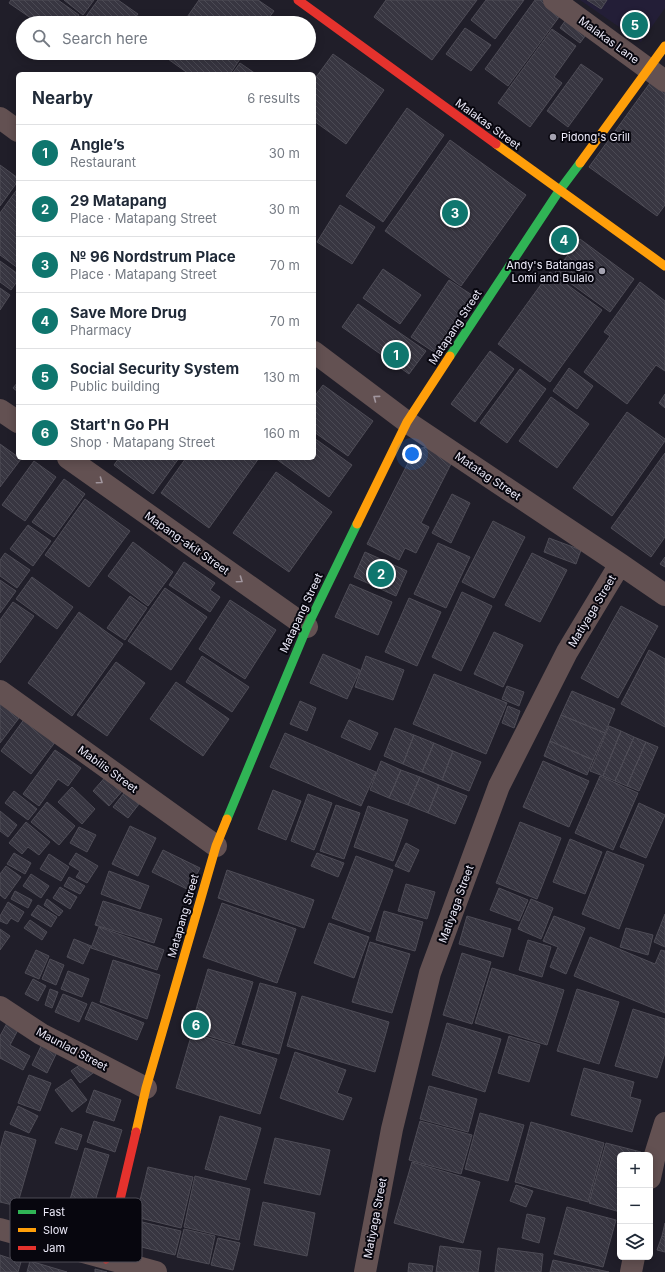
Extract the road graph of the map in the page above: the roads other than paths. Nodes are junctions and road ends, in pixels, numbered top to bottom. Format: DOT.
graph roads {
  1 [pos="298,0"];
  2 [pos="554,0"];
  3 [pos="665,46"];
  4 [pos="648,68"];
  5 [pos="665,81"];
  6 [pos="0,118"];
  7 [pos="16,130"];
  8 [pos="559,191"];
  9 [pos="665,266"];
  10 [pos="316,354"];
  11 [pos="0,410"];
  12 [pos="16,421"];
  13 [pos="407,422"];
  14 [pos="71,460"];
  15 [pos="620,564"];
  16 [pos="665,595"];
  17 [pos="307,627"];
  18 [pos="0,691"];
  19 [pos="216,846"];
  20 [pos="0,1007"];
  21 [pos="146,1088"];
  22 [pos="665,1123"];
  23 [pos="653,1164"];
  24 [pos="120,1198"];
  25 [pos="0,1229"];
  26 [pos="10,1232"];
  27 [pos="633,1260"];
  28 [pos="118,1262"];
  29 [pos="156,1272"];
  30 [pos="365,1272"];
  31 [pos="631,1272"];
  1 -- 8 [label="street, Malakas Street"];
  2 -- 4 [label="street, Malakas Lane"];
  3 -- 4 [label="street, Matapang Street"];
  4 -- 5 [label="street, Malakas Lane"];
  4 -- 8 [label="street, Matapang Street"];
  6 -- 7 [label="street"];
  8 -- 9 [label="street, Malakas Street"];
  8 -- 13 [label="street, Matapang Street"];
  13 -- 10 [label="street, Matatag Street, one-way"];
  11 -- 12 [label="street"];
  13 -- 15 [label="street, Matatag Street"];
  13 -- 17 [label="street, Matapang Street"];
  14 -- 17 [label="street, Mapang-akit Street, one-way"];
  15 -- 16 [label="street, Matatag Street"];
  15 -- 30 [label="street, Matiyaga Street"];
  17 -- 19 [label="street, Matapang Street"];
  18 -- 19 [label="street, Mabilis Street"];
  19 -- 21 [label="street, Matapang Street"];
  20 -- 21 [label="street, Maunlad Street"];
  21 -- 24 [label="street, Matapang Street"];
  22 -- 23 [label="street"];
  25 -- 26 [label="street"];
  27 -- 31 [label="street"];
  28 -- 29 [label="street"];
}
